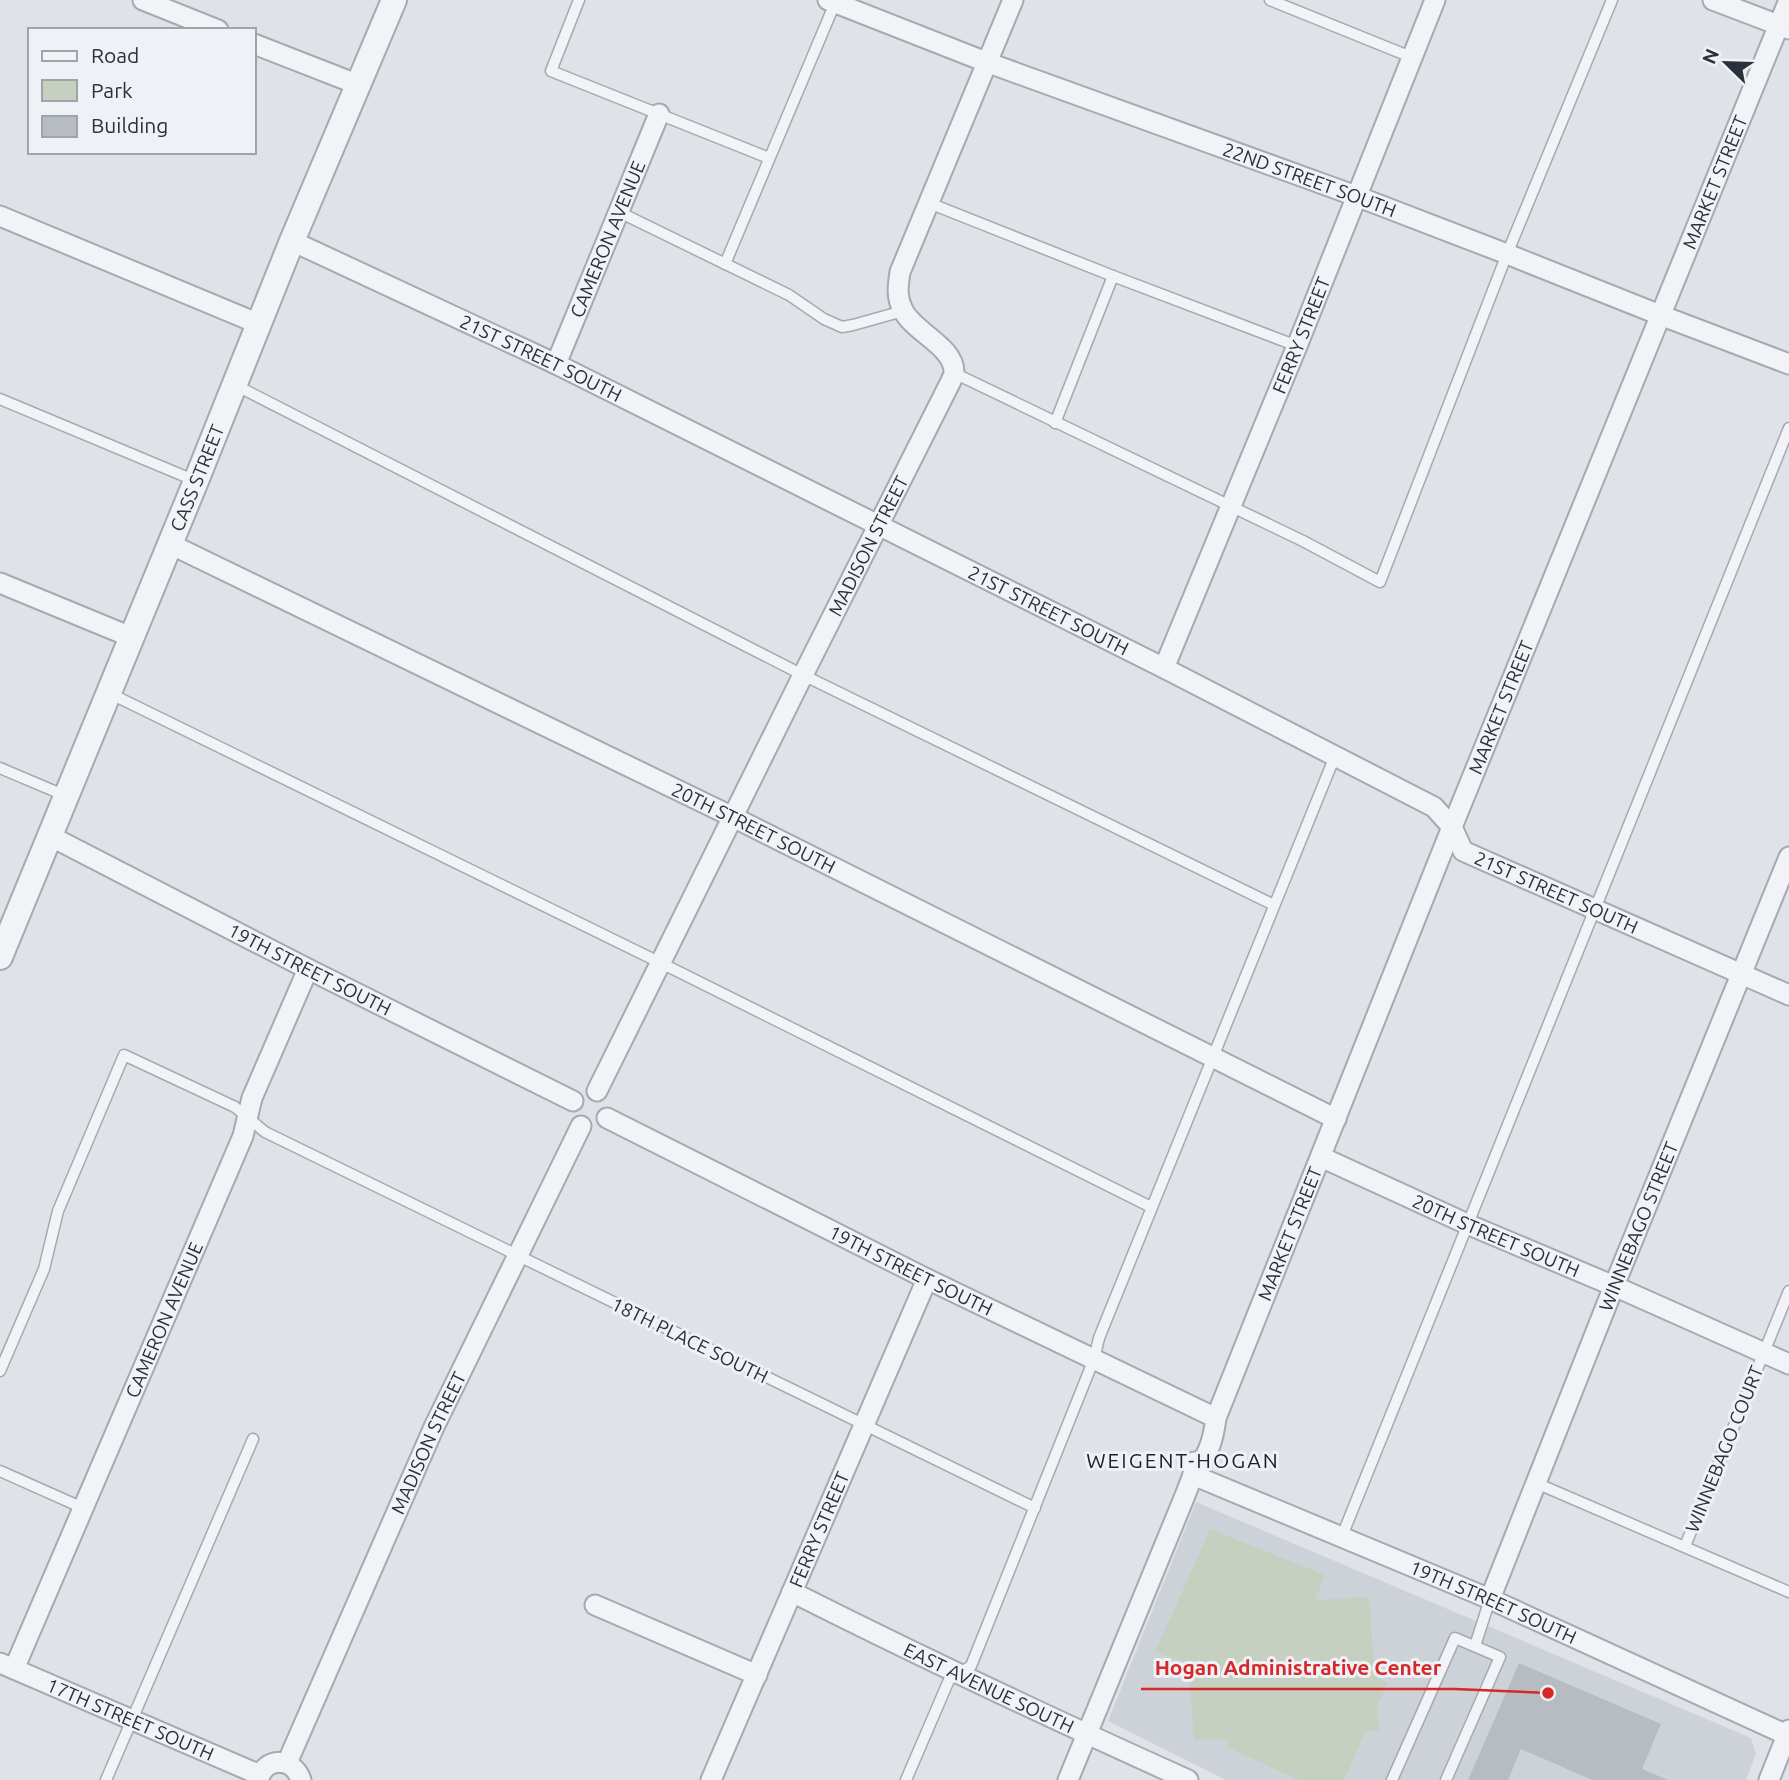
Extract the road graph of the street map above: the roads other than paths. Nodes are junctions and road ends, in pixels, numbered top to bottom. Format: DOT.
graph roads {
  1 [pos="143,0"];
  2 [pos="394,0"];
  3 [pos="579,0"];
  4 [pos="1013,0"];
  5 [pos="1269,0"];
  6 [pos="1435,0"];
  7 [pos="1612,0"];
  8 [pos="1713,0"];
  9 [pos="1789,0"];
  10 [pos="832,1"];
  11 [pos="1784,27"];
  12 [pos="213,28"];
  13 [pos="256,45"];
  14 [pos="1412,57"];
  15 [pos="986,62"];
  16 [pos="359,85"];
  17 [pos="659,114"];
  18 [pos="769,158"];
  19 [pos="1356,196"];
  20 [pos="929,203"];
  21 [pos="619,212"];
  22 [pos="0,216"];
  23 [pos="292,240"];
  24 [pos="1507,254"];
  25 [pos="725,264"];
  26 [pos="1113,276"];
  27 [pos="903,312"];
  28 [pos="1660,316"];
  29 [pos="259,324"];
  30 [pos="1297,346"];
  31 [pos="556,364"];
  32 [pos="1789,364"];
  33 [pos="954,373"];
  34 [pos="234,384"];
  35 [pos="0,399"];
  36 [pos="1055,423"];
  37 [pos="1789,428"];
  38 [pos="195,481"];
  39 [pos="1231,507"];
  40 [pos="879,526"];
  41 [pos="170,544"];
  42 [pos="0,583"];
  43 [pos="131,637"];
  44 [pos="1164,668"];
  45 [pos="803,675"];
  46 [pos="108,693"];
  47 [pos="1335,756"];
  48 [pos="0,768"];
  49 [pos="66,796"];
  50 [pos="733,817"];
  51 [pos="1452,827"];
  52 [pos="50,836"];
  53 [pos="1789,857"];
  54 [pos="1274,905"];
  55 [pos="1595,910"];
  56 [pos="0,955"];
  57 [pos="661,963"];
  58 [pos="308,968"];
  59 [pos="1741,974"];
  60 [pos="1789,995"];
  61 [pos="1212,1057"];
  62 [pos="597,1091"];
  63 [pos="573,1101"];
  64 [pos="247,1116"];
  65 [pos="607,1118"];
  66 [pos="1336,1119"];
  67 [pos="581,1126"];
  68 [pos="1321,1157"];
  69 [pos="1151,1207"];
  70 [pos="1467,1224"];
  71 [pos="517,1256"];
  72 [pos="927,1279"];
  73 [pos="1614,1286"];
  74 [pos="1789,1291"];
  75 [pos="1764,1352"];
  76 [pos="1094,1359"];
  77 [pos="1789,1364"];
  78 [pos="0,1371"];
  79 [pos="1216,1418"];
  80 [pos="863,1424"];
  81 [pos="253,1439"];
  82 [pos="0,1471"];
  83 [pos="1193,1475"];
  84 [pos="1535,1482"];
  85 [pos="83,1508"];
  86 [pos="1035,1508"];
  87 [pos="1342,1536"];
  88 [pos="1685,1546"];
  89 [pos="792,1592"];
  90 [pos="1789,1592"];
  91 [pos="1490,1599"];
  92 [pos="595,1605"];
  93 [pos="1475,1646"];
  94 [pos="7,1666"];
  95 [pos="960,1674"];
  96 [pos="757,1675"];
  97 [pos="132,1720"];
  98 [pos="1788,1734"];
  99 [pos="1087,1735"];
  100 [pos="287,1763"];
  101 [pos="259,1777"];
  102 [pos="106,1780"];
  103 [pos="301,1780"];
  104 [pos="711,1780"];
  105 [pos="906,1780"];
  106 [pos="1068,1780"];
  107 [pos="1188,1780"];
  108 [pos="1392,1780"];
  109 [pos="1446,1780"];
  110 [pos="1769,1780"];
  1 -- 12 [label="street"];
  2 -- 16 [label="street, CASS STREET"];
  3 -- 17 [label="lane"];
  4 -- 15 [label="street"];
  5 -- 14 [label="lane"];
  6 -- 14 [label="street, FERRY STREET"];
  7 -- 24 [label="lane"];
  8 -- 11 [label="street"];
  9 -- 11 [label="street, MARKET STREET"];
  10 -- 15 [label="street, 22ND STREET SOUTH"];
  10 -- 18 [label="lane"];
  11 -- 28 [label="street, MARKET STREET"];
  13 -- 16 [label="street"];
  14 -- 19 [label="street, FERRY STREET"];
  15 -- 19 [label="street, 22ND STREET SOUTH"];
  15 -- 20 [label="street"];
  16 -- 23 [label="street, CASS STREET"];
  17 -- 18 [label="lane"];
  17 -- 21 [label="street, CAMERON AVENUE"];
  18 -- 25 [label="lane"];
  19 -- 24 [label="street, 22ND STREET SOUTH"];
  19 -- 30 [label="street, FERRY STREET"];
  20 -- 26 [label="lane"];
  20 -- 27 [label="street"];
  21 -- 25 [label="lane"];
  21 -- 31 [label="street, CAMERON AVENUE"];
  22 -- 29 [label="street"];
  23 -- 29 [label="street, CASS STREET"];
  23 -- 31 [label="street, 21ST STREET SOUTH"];
  24 -- 28 [label="street, 22ND STREET SOUTH"];
  24 -- 39 [label="lane"];
  25 -- 27 [label="lane"];
  26 -- 30 [label="lane"];
  26 -- 36 [label="lane"];
  27 -- 33 [label="street"];
  28 -- 32 [label="street, 22ND STREET SOUTH"];
  28 -- 51 [label="street, MARKET STREET"];
  29 -- 34 [label="street, CASS STREET"];
  30 -- 39 [label="street, FERRY STREET"];
  31 -- 40 [label="street, 21ST STREET SOUTH"];
  33 -- 36 [label="lane"];
  33 -- 40 [label="street, MADISON STREET"];
  34 -- 38 [label="street, CASS STREET"];
  34 -- 45 [label="lane"];
  35 -- 38 [label="lane"];
  36 -- 39 [label="lane"];
  37 -- 55 [label="lane"];
  38 -- 41 [label="street, CASS STREET"];
  39 -- 44 [label="street, FERRY STREET"];
  40 -- 44 [label="street, 21ST STREET SOUTH"];
  40 -- 45 [label="street, MADISON STREET"];
  41 -- 43 [label="street, CASS STREET"];
  41 -- 50 [label="street, 20TH STREET SOUTH"];
  42 -- 43 [label="street"];
  43 -- 46 [label="street, CASS STREET"];
  44 -- 47 [label="street, 21ST STREET SOUTH"];
  45 -- 50 [label="street, MADISON STREET"];
  45 -- 54 [label="lane"];
  46 -- 49 [label="street, CASS STREET"];
  46 -- 57 [label="lane"];
  47 -- 51 [label="street, 21ST STREET SOUTH"];
  47 -- 54 [label="lane"];
  48 -- 49 [label="lane"];
  49 -- 52 [label="street, CASS STREET"];
  50 -- 57 [label="street, MADISON STREET"];
  50 -- 61 [label="street, 20TH STREET SOUTH"];
  51 -- 55 [label="street, 21ST STREET SOUTH"];
  51 -- 66 [label="street, MARKET STREET"];
  52 -- 56 [label="street, CASS STREET"];
  52 -- 58 [label="street, 19TH STREET SOUTH"];
  53 -- 59 [label="street, WINNEBAGO STREET"];
  54 -- 61 [label="lane"];
  55 -- 59 [label="street, 21ST STREET SOUTH"];
  55 -- 70 [label="lane"];
  57 -- 62 [label="street, MADISON STREET"];
  57 -- 69 [label="lane"];
  58 -- 63 [label="street, 19TH STREET SOUTH"];
  58 -- 64 [label="street, CAMERON AVENUE"];
  59 -- 60 [label="street, 21ST STREET SOUTH"];
  59 -- 73 [label="street, WINNEBAGO STREET"];
  61 -- 66 [label="street, 20TH STREET SOUTH"];
  61 -- 69 [label="lane"];
  62 -- 63 [label="street"];
  62 -- 65 [label="street"];
  63 -- 67 [label="street"];
  64 -- 71 [label="lane, 18TH PLACE SOUTH"];
  64 -- 78 [label="lane, 18TH PLACE SOUTH"];
  64 -- 85 [label="street, CAMERON AVENUE"];
  65 -- 67 [label="street"];
  65 -- 72 [label="street, 19TH STREET SOUTH"];
  66 -- 68 [label="street, MARKET STREET"];
  67 -- 71 [label="street, MADISON STREET"];
  68 -- 70 [label="street, 20TH STREET SOUTH"];
  68 -- 79 [label="street, MARKET STREET"];
  69 -- 76 [label="lane"];
  70 -- 73 [label="street, 20TH STREET SOUTH"];
  70 -- 87 [label="lane"];
  71 -- 80 [label="lane, 18TH PLACE SOUTH"];
  71 -- 100 [label="street, MADISON STREET"];
  72 -- 76 [label="street, 19TH STREET SOUTH"];
  72 -- 80 [label="street, FERRY STREET"];
  73 -- 75 [label="street, 20TH STREET SOUTH"];
  73 -- 84 [label="street, WINNEBAGO STREET"];
  74 -- 75 [label="lane, WINNEBAGO COURT"];
  75 -- 77 [label="street, 20TH STREET SOUTH"];
  75 -- 88 [label="lane, WINNEBAGO COURT"];
  76 -- 79 [label="street, 19TH STREET SOUTH"];
  76 -- 86 [label="lane"];
  79 -- 83 [label="street, MARKET STREET"];
  80 -- 86 [label="lane, 18TH PLACE SOUTH"];
  80 -- 89 [label="street, FERRY STREET"];
  81 -- 97 [label="lane"];
  82 -- 85 [label="lane"];
  83 -- 87 [label="street, 19TH STREET SOUTH"];
  83 -- 99 [label="street, MARKET STREET"];
  84 -- 88 [label="lane"];
  84 -- 91 [label="street, WINNEBAGO STREET"];
  85 -- 94 [label="street, CAMERON AVENUE"];
  86 -- 95 [label="lane"];
  87 -- 91 [label="street, 19TH STREET SOUTH"];
  88 -- 90 [label="lane"];
  89 -- 95 [label="street, EAST AVENUE SOUTH"];
  89 -- 96 [label="street, FERRY STREET"];
  91 -- 93 [label="lane"];
  91 -- 98 [label="street, 19TH STREET SOUTH"];
  92 -- 96 [label="street"];
  93 -- 108 [label="lane"];
  93 -- 109 [label="lane"];
  94 -- 97 [label="street, 17TH STREET SOUTH"];
  95 -- 99 [label="street, EAST AVENUE SOUTH"];
  95 -- 105 [label="lane"];
  96 -- 104 [label="street, FERRY STREET"];
  97 -- 101 [label="street, 17TH STREET SOUTH"];
  97 -- 102 [label="lane"];
  98 -- 110 [label="street"];
  99 -- 106 [label="street, MARKET STREET"];
  99 -- 107 [label="street, EAST AVENUE SOUTH"];
  100 -- 101 [label="street"];
  100 -- 103 [label="street"];
}
